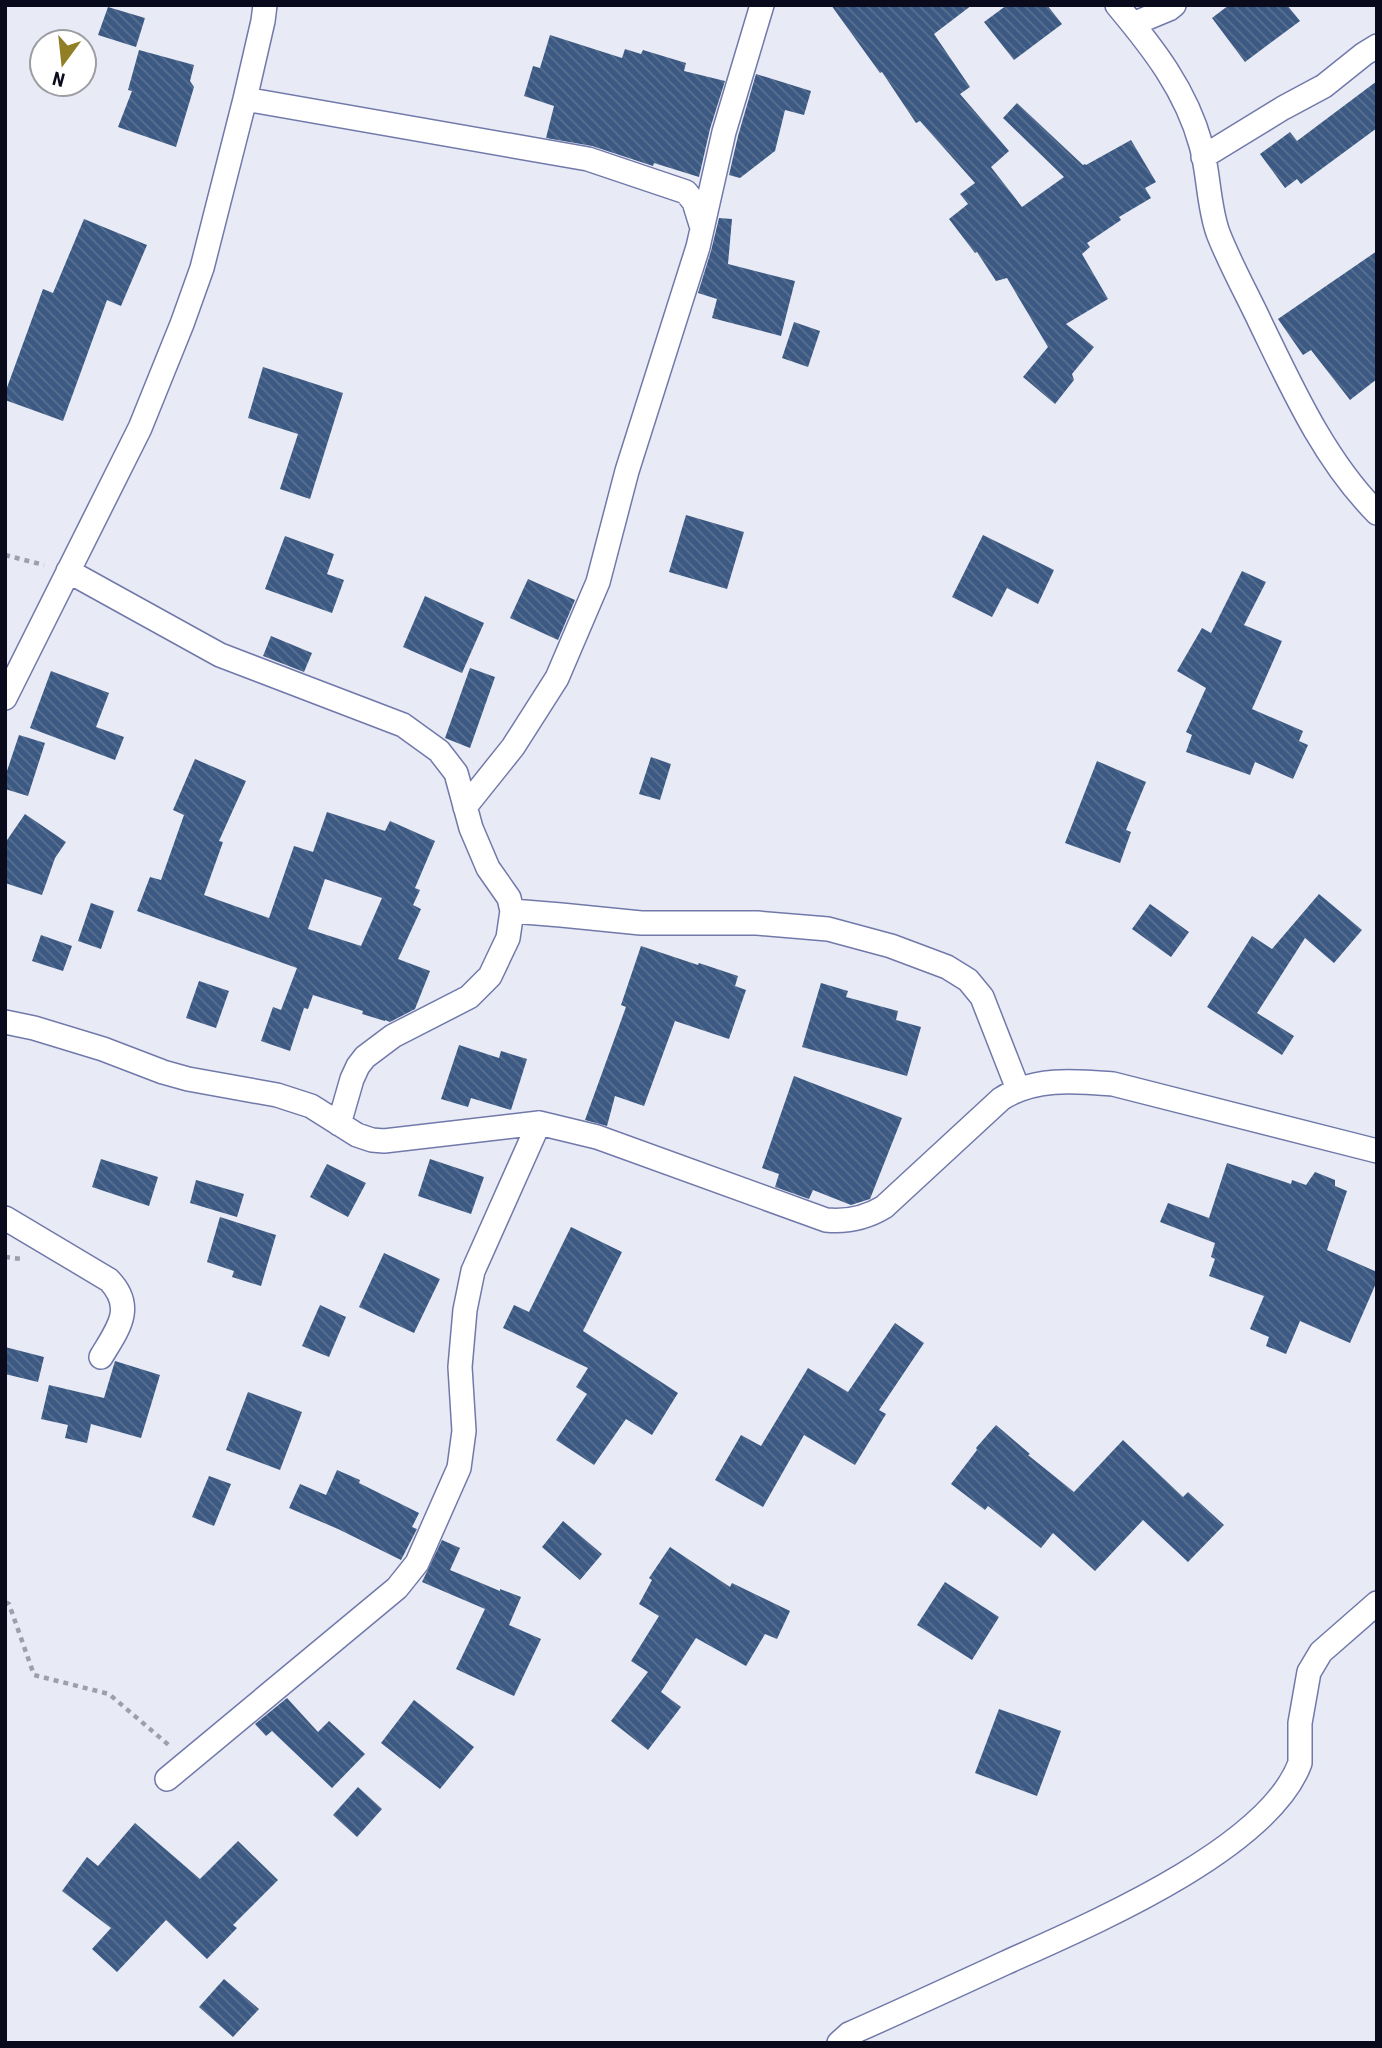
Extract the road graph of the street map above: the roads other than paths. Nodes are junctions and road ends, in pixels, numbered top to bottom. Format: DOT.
graph roads {
  1 [pos="265,5"];
  2 [pos="762,5"];
  3 [pos="1117,5"];
  4 [pos="1174,5"];
  5 [pos="1133,24"];
  6 [pos="1377,46"];
  7 [pos="245,99"];
  8 [pos="1203,157"];
  9 [pos="702,228"];
  10 [pos="1377,513"];
  11 [pos="68,571"];
  12 [pos="5,698"];
  13 [pos="465,807"];
  14 [pos="512,911"];
  15 [pos="5,1022"];
  16 [pos="1017,1089"];
  17 [pos="539,1123"];
  18 [pos="339,1124"];
  19 [pos="1377,1151"];
  20 [pos="5,1218"];
  21 [pos="101,1357"];
  22 [pos="1377,1603"];
  23 [pos="167,1779"];
  24 [pos="839,2043"];
  1 -- 7 [label="street"];
  2 -- 9 [label="street"];
  3 -- 5 [label="street"];
  4 -- 5 [label="street"];
  5 -- 8 [label="street"];
  6 -- 8 [label="street"];
  7 -- 9 [label="street"];
  7 -- 11 [label="street"];
  8 -- 10 [label="street"];
  9 -- 13 [label="street"];
  11 -- 12 [label="street"];
  11 -- 13 [label="street"];
  13 -- 14 [label="street"];
  14 -- 16 [label="street"];
  14 -- 18 [label="street"];
  15 -- 18 [label="street"];
  16 -- 17 [label="street"];
  16 -- 19 [label="street"];
  17 -- 18 [label="street"];
  17 -- 23 [label="street"];
  20 -- 21 [label="street"];
  22 -- 24 [label="street"];
}
